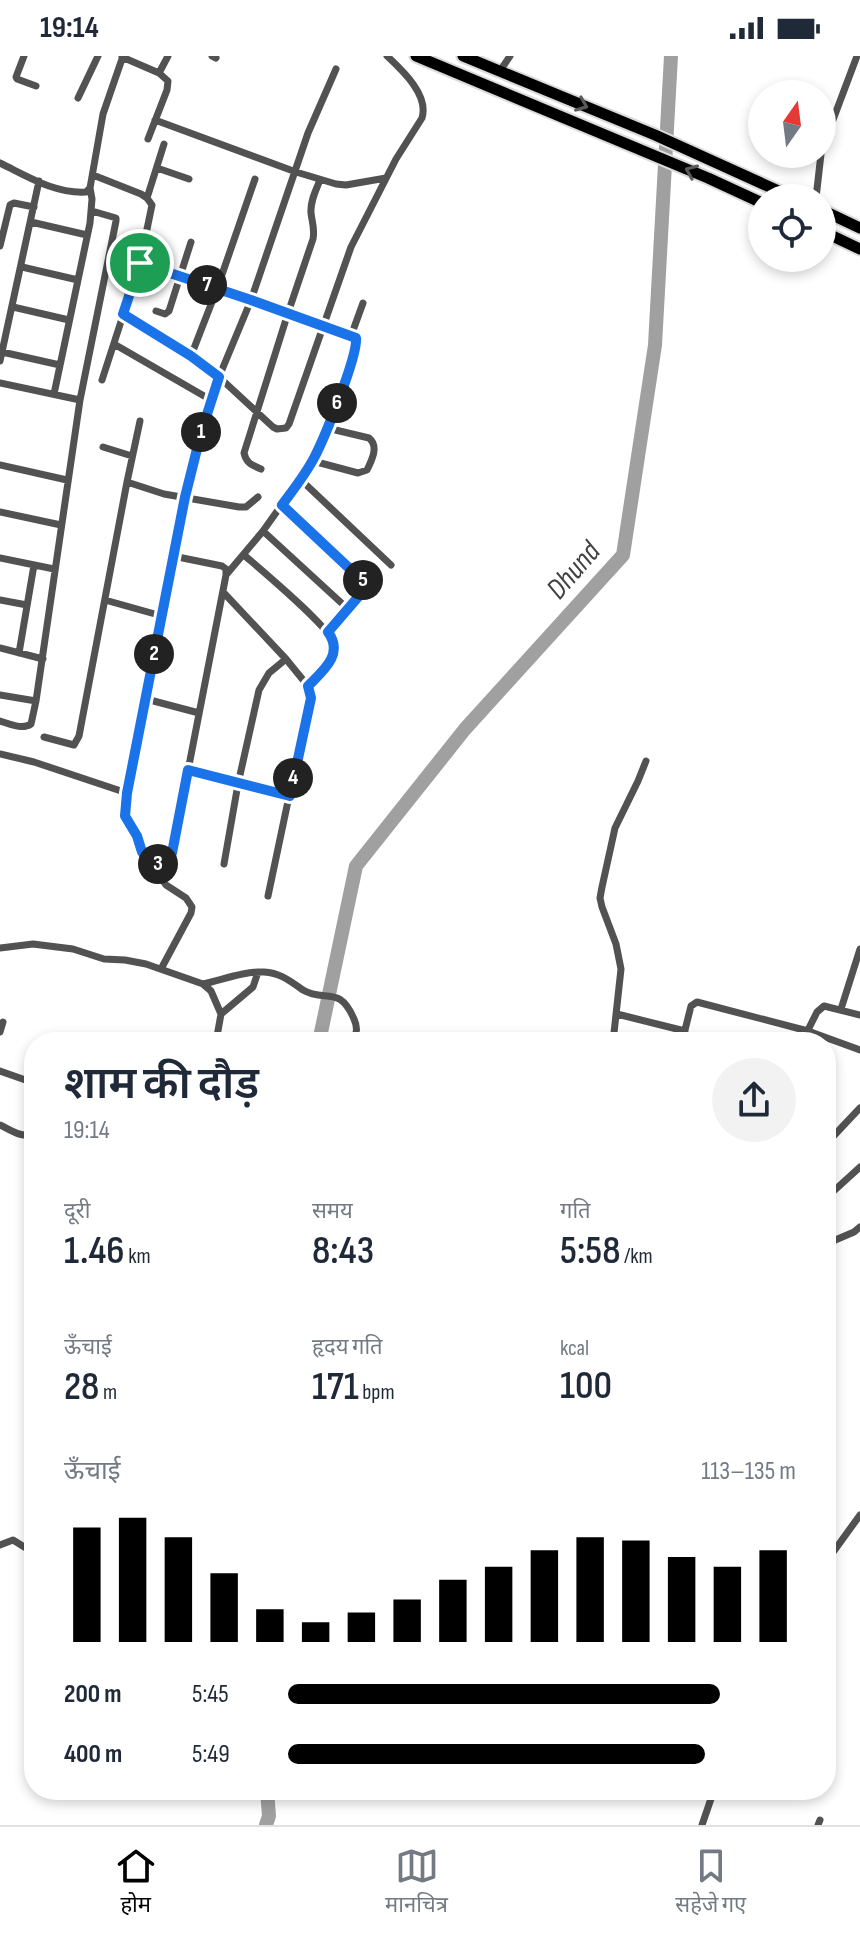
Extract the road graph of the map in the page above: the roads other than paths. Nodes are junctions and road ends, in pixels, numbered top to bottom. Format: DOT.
graph roads {
  1 [pos="24,56"];
  2 [pos="98,56"];
  3 [pos="122,56"];
  4 [pos="168,56"];
  5 [pos="387,56"];
  6 [pos="416,56"];
  7 [pos="463,56"];
  8 [pos="510,56"];
  9 [pos="857,56"];
  10 [pos="336,69"];
  11 [pos="159,73"];
  12 [pos="505,74"];
  13 [pos="36,86"];
  14 [pos="78,98"];
  15 [pos="836,108"];
  16 [pos="155,120"];
  17 [pos="148,139"];
  18 [pos="164,144"];
  19 [pos="0,163"];
  20 [pos="157,168"];
  21 [pos="296,172"];
  22 [pos="93,175"];
  23 [pos="386,178"];
  24 [pos="189,179"];
  25 [pos="255,179"];
  26 [pos="320,180"];
  27 [pos="39,181"];
  28 [pos="764,184"];
  29 [pos="90,188"];
  30 [pos="748,197"];
  31 [pos="147,198"];
  32 [pos="34,207"];
  33 [pos="92,211"];
  34 [pos="836,217"];
  35 [pos="31,222"];
  36 [pos="860,228"];
  37 [pos="87,235"];
  38 [pos="836,238"];
  39 [pos="191,242"];
  40 [pos="0,246"];
  41 [pos="860,249"];
  42 [pos="140,263"];
  43 [pos="22,267"];
  44 [pos="179,276"];
  45 [pos="78,280"];
  46 [pos="217,289"];
  47 [pos="251,300"];
  48 [pos="363,303"];
  49 [pos="13,307"];
  50 [pos="156,311"];
  51 [pos="288,313"];
  52 [pos="123,314"];
  53 [pos="69,320"];
  54 [pos="324,326"];
  55 [pos="351,336"];
  56 [pos="114,344"];
  57 [pos="2,352"];
  58 [pos="191,356"];
  59 [pos="0,361"];
  60 [pos="60,365"];
  61 [pos="219,377"];
  62 [pos="102,380"];
  63 [pos="0,383"];
  64 [pos="54,394"];
  65 [pos="80,400"];
  66 [pos="211,400"];
  67 [pos="257,412"];
  68 [pos="140,421"];
  69 [pos="327,428"];
  70 [pos="103,447"];
  71 [pos="132,456"];
  72 [pos="313,461"];
  73 [pos="0,465"];
  74 [pos="261,469"];
  75 [pos="300,479"];
  76 [pos="67,480"];
  77 [pos="127,482"];
  78 [pos="185,497"];
  79 [pos="258,497"];
  80 [pos="282,505"];
  81 [pos="0,512"];
  82 [pos="61,525"];
  83 [pos="263,531"];
  84 [pos="244,555"];
  85 [pos="173,556"];
  86 [pos="0,558"];
  87 [pos="34,565"];
  88 [pos="391,565"];
  89 [pos="54,569"];
  90 [pos="226,575"];
  91 [pos="223,592"];
  92 [pos="0,600"];
  93 [pos="105,600"];
  94 [pos="27,605"];
  95 [pos="348,609"];
  96 [pos="162,616"];
  97 [pos="328,632"];
  98 [pos="0,648"];
  99 [pos="19,653"];
  100 [pos="43,659"];
  101 [pos="286,659"];
  102 [pos="308,686"];
  103 [pos="0,695"];
  104 [pos="146,699"];
  105 [pos="36,701"];
  106 [pos="199,713"];
  107 [pos="0,721"];
  108 [pos="44,737"];
  109 [pos="0,754"];
  110 [pos="646,761"];
  111 [pos="188,770"];
  112 [pos="238,784"];
  113 [pos="127,793"];
  114 [pos="290,796"];
  115 [pos="224,864"];
  116 [pos="152,865"];
  117 [pos="268,896"];
  118 [pos="0,948"];
  119 [pos="860,949"];
  120 [pos="161,969"];
  121 [pos="258,972"];
  122 [pos="203,984"];
  123 [pos="841,1009"];
  124 [pos="221,1014"];
  125 [pos="617,1014"];
  126 [pos="860,1015"];
  127 [pos="3,1022"];
  128 [pos="685,1031"];
  129 [pos="808,1031"];
  130 [pos="0,1032"];
  131 [pos="218,1032"];
  132 [pos="357,1032"];
  133 [pos="614,1032"];
  134 [pos="836,1041"];
  135 [pos="860,1050"];
  136 [pos="0,1071"];
  137 [pos="24,1079"];
  138 [pos="860,1108"];
  139 [pos="857,1116"];
  140 [pos="0,1125"];
  141 [pos="836,1135"];
  142 [pos="24,1136"];
  143 [pos="860,1167"];
  144 [pos="836,1189"];
  145 [pos="860,1227"];
  146 [pos="836,1240"];
  147 [pos="860,1515"];
  148 [pos="0,1545"];
  149 [pos="24,1547"];
  150 [pos="836,1548"];
  151 [pos="711,1800"];
  152 [pos="702,1825"];
  1 -- 13 [label="street"];
  2 -- 14 [label="street"];
  3 -- 11 [label="street"];
  3 -- 22 [label="street"];
  4 -- 11 [label="street"];
  5 -- 23 [label="street"];
  30 -- 6 [label="highway, one-way"];
  7 -- 12 [label="highway"];
  8 -- 12 [label="street"];
  9 -- 15 [label="street"];
  10 -- 21 [label="street"];
  11 -- 16 [label="street"];
  12 -- 28 [label="highway, one-way"];
  16 -- 17 [label="street"];
  16 -- 21 [label="street"];
  18 -- 20 [label="street"];
  19 -- 27 [label="street"];
  20 -- 24 [label="street"];
  20 -- 31 [label="street"];
  21 -- 26 [label="street"];
  21 -- 47 [label="street"];
  22 -- 29 [label="street"];
  22 -- 31 [label="street"];
  23 -- 26 [label="street"];
  23 -- 54 [label="street"];
  25 -- 46 [label="street"];
  26 -- 51 [label="street"];
  27 -- 29 [label="street"];
  27 -- 32 [label="street"];
  29 -- 33 [label="street"];
  31 -- 42 [label="street"];
  32 -- 35 [label="street"];
  32 -- 40 [label="street"];
  33 -- 37 [label="street"];
  33 -- 65 [label="street"];
  34 -- 36 [label="highway"];
  35 -- 37 [label="street"];
  35 -- 43 [label="street"];
  37 -- 45 [label="street"];
  38 -- 41 [label="highway"];
  39 -- 44 [label="street"];
  42 -- 44 [label="street"];
  42 -- 52 [label="street"];
  43 -- 45 [label="street"];
  43 -- 49 [label="street"];
  44 -- 46 [label="street"];
  44 -- 50 [label="street"];
  45 -- 53 [label="street"];
  46 -- 47 [label="street"];
  46 -- 58 [label="street"];
  47 -- 51 [label="street"];
  47 -- 61 [label="street"];
  48 -- 55 [label="street"];
  49 -- 53 [label="street"];
  49 -- 57 [label="street"];
  51 -- 54 [label="street"];
  51 -- 67 [label="street"];
  52 -- 56 [label="street"];
  52 -- 58 [label="street"];
  53 -- 60 [label="street"];
  54 -- 55 [label="street"];
  54 -- 67 [label="street"];
  55 -- 69 [label="street"];
  56 -- 62 [label="street"];
  56 -- 66 [label="street"];
  57 -- 59 [label="street"];
  57 -- 60 [label="street"];
  58 -- 61 [label="street"];
  60 -- 64 [label="street"];
  61 -- 66 [label="street"];
  61 -- 67 [label="street"];
  63 -- 64 [label="street"];
  64 -- 65 [label="street"];
  65 -- 76 [label="street"];
  66 -- 78 [label="street"];
  67 -- 74 [label="street"];
  68 -- 71 [label="street"];
  69 -- 72 [label="street"];
  69 -- 72 [label="street"];
  70 -- 71 [label="street"];
  71 -- 77 [label="street"];
  72 -- 75 [label="street"];
  73 -- 76 [label="street"];
  75 -- 80 [label="street"];
  75 -- 88 [label="street"];
  76 -- 82 [label="street"];
  77 -- 78 [label="street"];
  77 -- 93 [label="street"];
  78 -- 79 [label="street"];
  78 -- 85 [label="street"];
  80 -- 83 [label="street"];
  80 -- 95 [label="street"];
  81 -- 82 [label="street"];
  82 -- 89 [label="street"];
  83 -- 84 [label="street"];
  83 -- 95 [label="street"];
  84 -- 90 [label="street"];
  84 -- 97 [label="street"];
  85 -- 90 [label="street"];
  85 -- 96 [label="street"];
  86 -- 87 [label="street"];
  87 -- 89 [label="street"];
  87 -- 94 [label="street"];
  89 -- 100 [label="street"];
  90 -- 91 [label="street"];
  91 -- 101 [label="street"];
  91 -- 106 [label="street"];
  92 -- 94 [label="street"];
  93 -- 96 [label="street"];
  93 -- 108 [label="street"];
  94 -- 99 [label="street"];
  95 -- 97 [label="street"];
  96 -- 104 [label="street"];
  97 -- 102 [label="street"];
  98 -- 99 [label="street"];
  99 -- 100 [label="street"];
  100 -- 105 [label="street"];
  101 -- 102 [label="street"];
  101 -- 112 [label="street"];
  102 -- 114 [label="street"];
  103 -- 105 [label="street"];
  104 -- 106 [label="street"];
  104 -- 113 [label="street"];
  105 -- 107 [label="street"];
  106 -- 111 [label="street"];
  109 -- 113 [label="street"];
  110 -- 125 [label="street"];
  111 -- 112 [label="street"];
  111 -- 116 [label="street"];
  112 -- 114 [label="street"];
  112 -- 115 [label="street"];
  113 -- 116 [label="street"];
  114 -- 117 [label="street"];
  116 -- 120 [label="street"];
  118 -- 120 [label="street"];
  119 -- 123 [label="street"];
  120 -- 122 [label="street"];
  121 -- 122 [label="street"];
  121 -- 124 [label="street"];
  121 -- 132 [label="street"];
  122 -- 124 [label="street"];
  123 -- 126 [label="street"];
  123 -- 129 [label="street"];
  124 -- 131 [label="street"];
  125 -- 128 [label="street"];
  125 -- 133 [label="street"];
  127 -- 130 [label="street"];
  128 -- 129 [label="street"];
  134 -- 135 [label="street"];
  136 -- 137 [label="street"];
  138 -- 139 [label="street"];
  139 -- 141 [label="street"];
  140 -- 142 [label="street"];
  143 -- 144 [label="street"];
  145 -- 146 [label="street"];
  147 -- 150 [label="street"];
  148 -- 149 [label="street"];
  151 -- 152 [label="street"];
}
